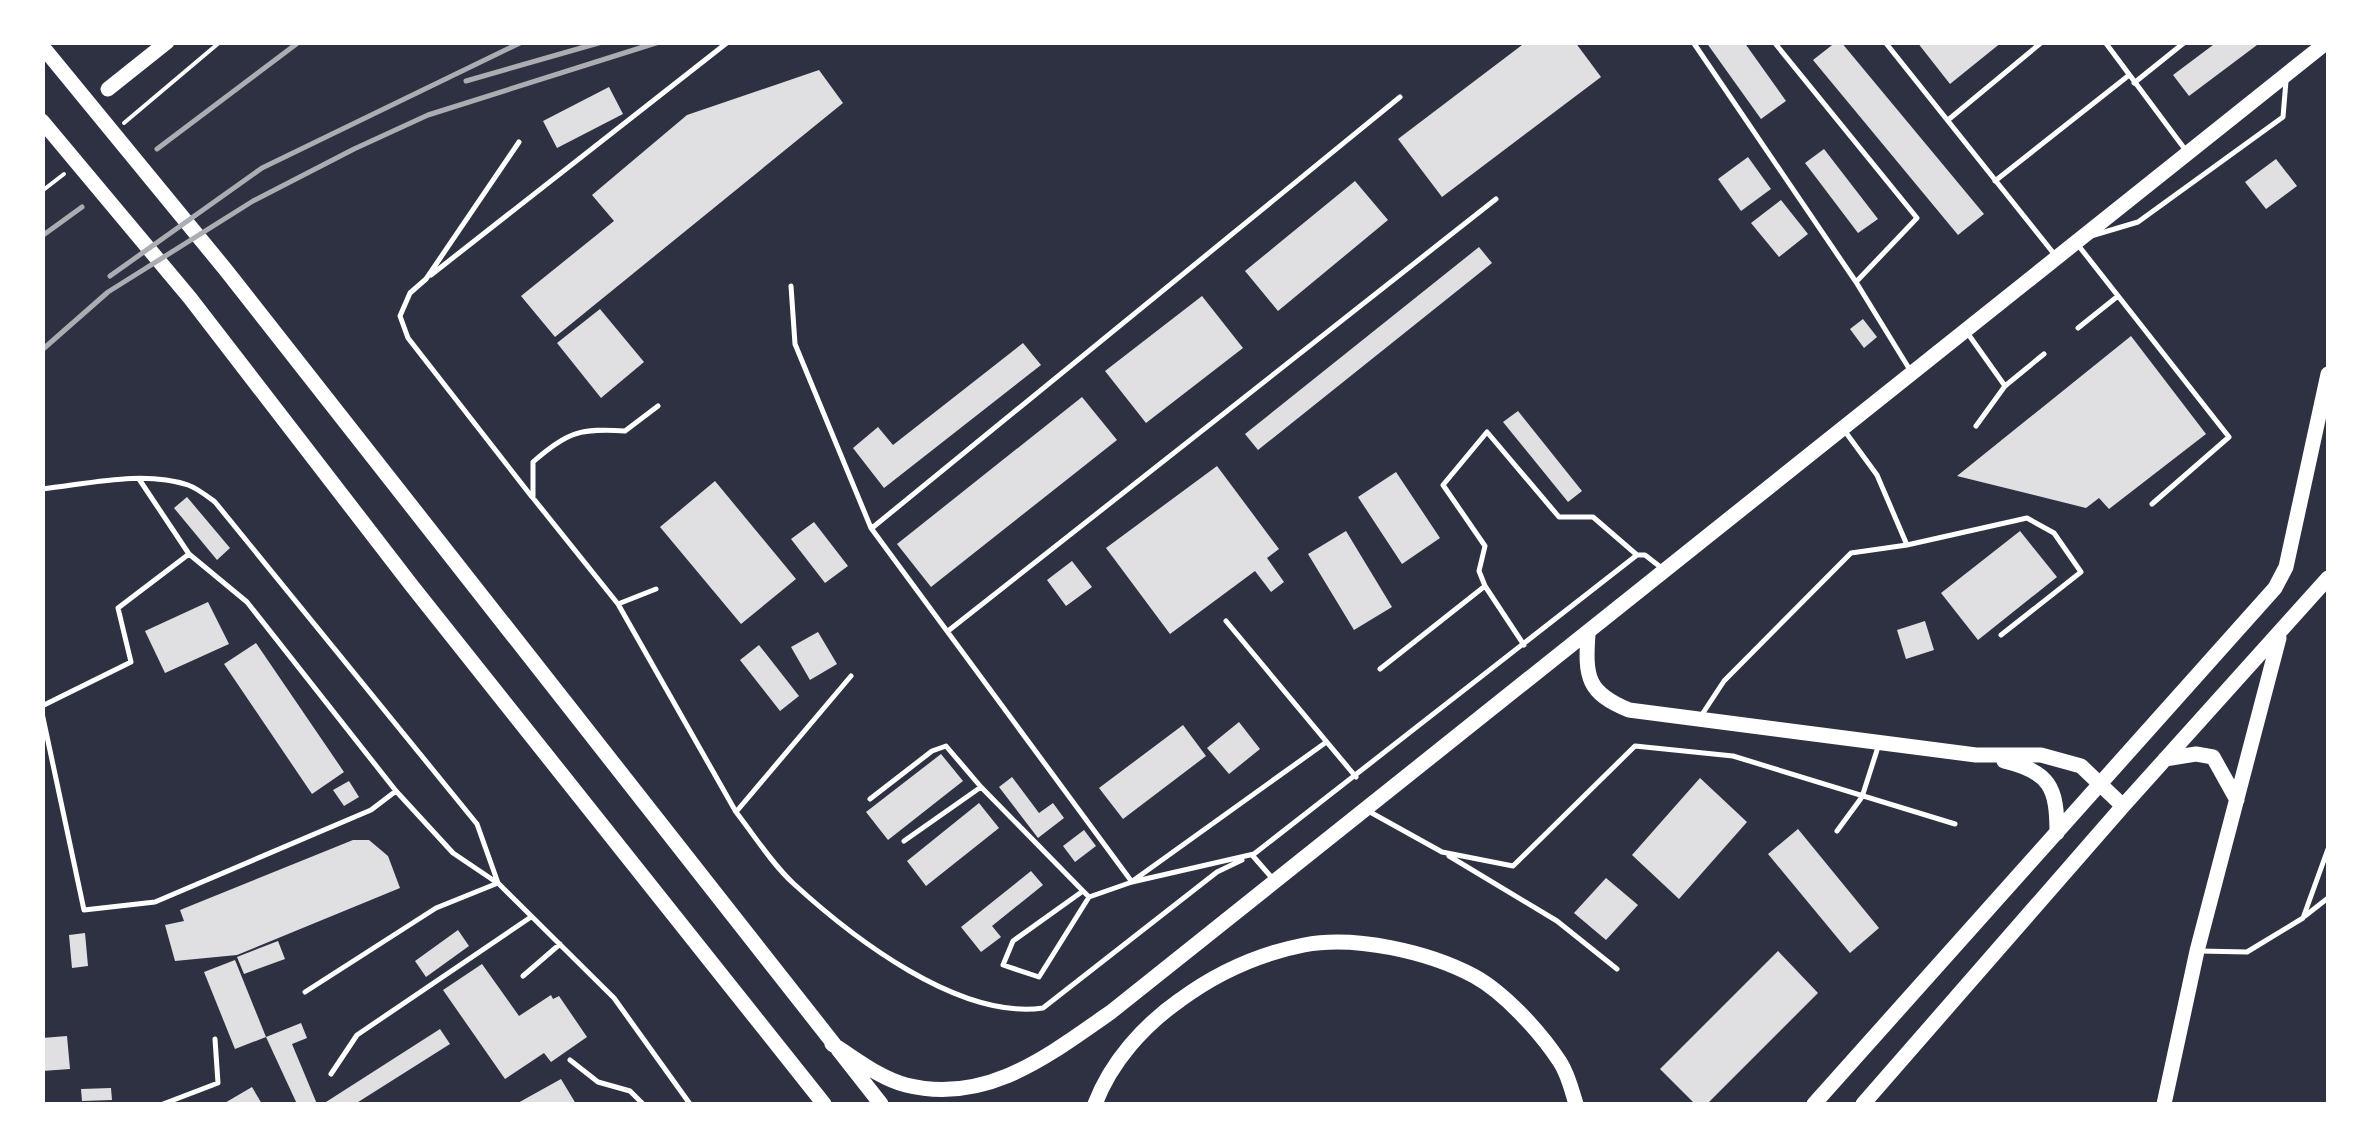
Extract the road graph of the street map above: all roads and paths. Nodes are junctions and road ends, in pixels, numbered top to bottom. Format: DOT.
graph roads {
  1 [pos="167,42"];
  2 [pos="220,42"];
  3 [pos="728,42"];
  4 [pos="1693,42"];
  5 [pos="1774,42"];
  6 [pos="1885,42"];
  7 [pos="2042,42"];
  8 [pos="2105,42"];
  9 [pos="2185,42"];
  10 [pos="2322,44"];
  11 [pos="45,50"];
  12 [pos="2287,74"];
  13 [pos="2128,76"];
  14 [pos="2134,83"];
  15 [pos="108,88"];
  16 [pos="1400,97"];
  17 [pos="42,120"];
  18 [pos="1947,120"];
  19 [pos="122,126"];
  20 [pos="519,142"];
  21 [pos="2186,151"];
  22 [pos="64,174"];
  23 [pos="1995,181"];
  24 [pos="42,192"];
  25 [pos="1496,199"];
  26 [pos="2075,241"];
  27 [pos="2055,256"];
  28 [pos="426,279"];
  29 [pos="1856,282"];
  30 [pos="791,286"];
  31 [pos="2118,296"];
  32 [pos="2078,328"];
  33 [pos="1966,330"];
  34 [pos="2044,354"];
  35 [pos="1912,372"];
  36 [pos="2328,374"];
  37 [pos="2005,386"];
  38 [pos="658,406"];
  39 [pos="1976,426"];
  40 [pos="1843,428"];
  41 [pos="139,479"];
  42 [pos="42,488"];
  43 [pos="532,498"];
  44 [pos="2152,504"];
  45 [pos="871,528"];
  46 [pos="1907,545"];
  47 [pos="189,554"];
  48 [pos="1637,555"];
  49 [pos="1665,571"];
  50 [pos="2328,578"];
  51 [pos="1485,586"];
  52 [pos="656,588"];
  53 [pos="618,604"];
  54 [pos="1226,621"];
  55 [pos="948,631"];
  56 [pos="1588,634"];
  57 [pos="2280,634"];
  58 [pos="2000,635"];
  59 [pos="1524,645"];
  60 [pos="1380,668"];
  61 [pos="851,676"];
  62 [pos="42,709"];
  63 [pos="1699,718"];
  64 [pos="1325,742"];
  65 [pos="1879,744"];
  66 [pos="1976,754"];
  67 [pos="2165,760"];
  68 [pos="1356,777"];
  69 [pos="2100,782"];
  70 [pos="981,787"];
  71 [pos="396,791"];
  72 [pos="1862,797"];
  73 [pos="870,799"];
  74 [pos="2237,800"];
  75 [pos="2124,806"];
  76 [pos="1366,809"];
  77 [pos="736,812"];
  78 [pos="1956,824"];
  79 [pos="1837,831"];
  80 [pos="2057,832"];
  81 [pos="904,841"];
  82 [pos="2328,850"];
  83 [pos="1442,852"];
  84 [pos="1254,854"];
  85 [pos="1132,882"];
  86 [pos="1275,882"];
  87 [pos="498,884"];
  88 [pos="1083,891"];
  89 [pos="1089,897"];
  90 [pos="2328,898"];
  91 [pos="531,917"];
  92 [pos="2303,918"];
  93 [pos="560,944"];
  94 [pos="2197,951"];
  95 [pos="1616,969"];
  96 [pos="523,976"];
  97 [pos="305,992"];
  98 [pos="215,1040"];
  99 [pos="832,1044"];
  100 [pos="570,1060"];
  101 [pos="332,1074"];
  102 [pos="163,1104"];
  103 [pos="642,1104"];
  104 [pos="690,1104"];
  105 [pos="824,1104"];
  106 [pos="881,1104"];
  107 [pos="1095,1104"];
  108 [pos="1576,1104"];
  109 [pos="1814,1104"];
  110 [pos="1864,1104"];
  111 [pos="2164,1104"];
  1 -- 15 [label="main road"];
  2 -- 19 [label="path"];
  3 -- 28 [label="lane"];
  4 -- 29 [label="lane"];
  5 -- 29 [label="lane"];
  6 -- 18 [label="lane"];
  7 -- 18 [label="lane"];
  8 -- 13 [label="lane"];
  9 -- 14 [label="lane"];
  10 -- 12 [label="main road"];
  11 -- 99 [label="main road"];
  12 -- 21 [label="main road"];
  12 -- 26 [label="lane"];
  13 -- 14 [label="lane"];
  13 -- 23 [label="lane"];
  14 -- 21 [label="lane"];
  16 -- 45 [label="lane"];
  17 -- 105 [label="main road"];
  18 -- 23 [label="lane"];
  20 -- 28 [label="lane"];
  21 -- 26 [label="main road"];
  22 -- 24 [label="path"];
  23 -- 27 [label="lane"];
  25 -- 55 [label="lane"];
  26 -- 27 [label="main road"];
  26 -- 31 [label="lane"];
  27 -- 33 [label="main road"];
  28 -- 43 [label="lane"];
  29 -- 35 [label="lane"];
  30 -- 45 [label="lane"];
  31 -- 32 [label="lane"];
  31 -- 44 [label="lane"];
  33 -- 35 [label="main road"];
  33 -- 37 [label="lane"];
  34 -- 37 [label="lane"];
  35 -- 40 [label="main road"];
  36 -- 69 [label="main road"];
  37 -- 39 [label="lane"];
  38 -- 43 [label="lane"];
  40 -- 46 [label="lane"];
  40 -- 49 [label="main road"];
  41 -- 42 [label="lane"];
  41 -- 47 [label="lane"];
  41 -- 87 [label="lane"];
  43 -- 53 [label="lane"];
  45 -- 55 [label="lane"];
  46 -- 58 [label="lane"];
  46 -- 63 [label="lane"];
  47 -- 62 [label="lane"];
  47 -- 71 [label="lane"];
  48 -- 49 [label="lane"];
  48 -- 51 [label="lane"];
  48 -- 59 [label="lane"];
  49 -- 56 [label="main road"];
  50 -- 57 [label="main road"];
  51 -- 59 [label="lane"];
  51 -- 60 [label="lane"];
  52 -- 53 [label="lane"];
  53 -- 77 [label="lane"];
  54 -- 64 [label="lane"];
  55 -- 85 [label="lane"];
  56 -- 63 [label="main road"];
  56 -- 76 [label="main road"];
  57 -- 67 [label="main road"];
  57 -- 74 [label="main road"];
  59 -- 68 [label="lane"];
  61 -- 77 [label="lane"];
  62 -- 71 [label="lane"];
  63 -- 65 [label="main road"];
  64 -- 68 [label="lane"];
  64 -- 85 [label="lane"];
  65 -- 66 [label="main road"];
  65 -- 72 [label="lane"];
  66 -- 69 [label="main road"];
  66 -- 80 [label="main road"];
  67 -- 74 [label="main road"];
  67 -- 75 [label="main road"];
  68 -- 84 [label="lane"];
  69 -- 75 [label="main road"];
  69 -- 80 [label="main road"];
  70 -- 73 [label="lane"];
  70 -- 81 [label="lane"];
  70 -- 88 [label="lane"];
  71 -- 87 [label="lane"];
  72 -- 78 [label="lane"];
  72 -- 79 [label="lane"];
  72 -- 83 [label="lane"];
  74 -- 94 [label="main road"];
  75 -- 110 [label="main road"];
  76 -- 83 [label="lane"];
  76 -- 86 [label="main road"];
  77 -- 84 [label="lane"];
  80 -- 109 [label="main road"];
  82 -- 92 [label="lane"];
  83 -- 95 [label="lane"];
  84 -- 85 [label="lane"];
  84 -- 86 [label="lane"];
  85 -- 89 [label="lane"];
  86 -- 99 [label="main road"];
  87 -- 91 [label="lane"];
  87 -- 97 [label="lane"];
  88 -- 89 [label="lane"];
  88 -- 89 [label="lane"];
  90 -- 92 [label="lane"];
  91 -- 93 [label="lane"];
  91 -- 101 [label="lane"];
  92 -- 94 [label="lane"];
  93 -- 96 [label="lane"];
  93 -- 104 [label="lane"];
  94 -- 111 [label="main road"];
  98 -- 102 [label="lane"];
  99 -- 106 [label="main road"];
  100 -- 103 [label="lane"];
  107 -- 108 [label="main road"];
}
